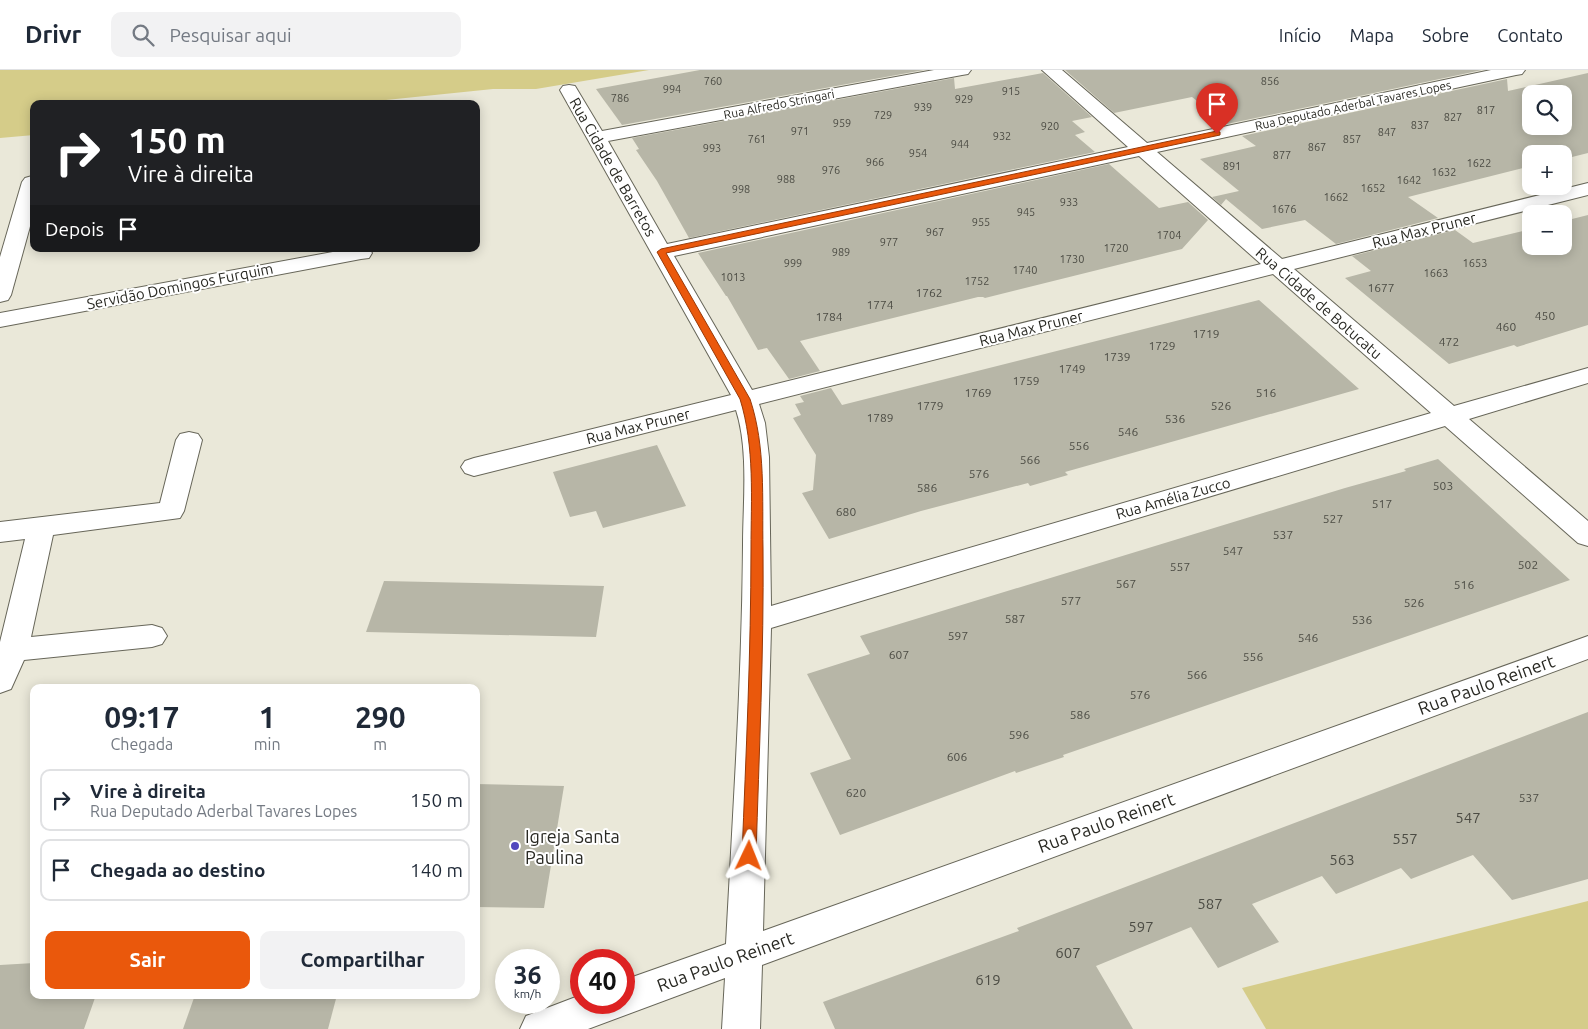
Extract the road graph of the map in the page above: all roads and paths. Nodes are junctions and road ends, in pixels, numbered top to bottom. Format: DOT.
graph roads {
  1 [pos="962,70"];
  2 [pos="1051,70"];
  3 [pos="1516,70"];
  4 [pos="569,90"];
  5 [pos="596,138"];
  6 [pos="1142,150"];
  7 [pos="30,189"];
  8 [pos="1588,189"];
  9 [pos="661,252"];
  10 [pos="361,253"];
  11 [pos="269,259"];
  12 [pos="1277,266"];
  13 [pos="0,295"];
  14 [pos="0,320"];
  15 [pos="1588,375"];
  16 [pos="745,399"];
  17 [pos="1449,416"];
  18 [pos="189,440"];
  19 [pos="474,467"];
  20 [pos="42,528"];
  21 [pos="0,532"];
  22 [pos="1588,536"];
  23 [pos="757,621"];
  24 [pos="152,636"];
  25 [pos="1588,647"];
  26 [pos="12,650"];
  27 [pos="0,681"];
  28 [pos="745,954"];
  29 [pos="635,994"];
  30 [pos="580,1014"];
  31 [pos="539,1029"];
  32 [pos="741,1029"];
  1 -- 5 [label="street, Rua Alfredo Stringari"];
  2 -- 6 [label="street, Rua Cidade de Botucatu"];
  3 -- 6 [label="street, Rua Deputado Aderbal Tavares Lopes"];
  4 -- 5 [label="street, Rua Cidade de Barretos"];
  5 -- 9 [label="street, Rua Cidade de Barretos"];
  6 -- 9 [label="street, Rua Deputado Aderbal Tavares Lopes"];
  6 -- 12 [label="street, Rua Cidade de Botucatu"];
  7 -- 13 [label="street"];
  8 -- 12 [label="street, Rua Max Pruner"];
  9 -- 16 [label="street, Rua Cidade de Barretos"];
  10 -- 11 [label="street, Servidão Domingos Furquim"];
  11 -- 14 [label="street, Servidão Domingos Furquim"];
  12 -- 16 [label="street, Rua Max Pruner"];
  12 -- 17 [label="street, Rua Cidade de Botucatu"];
  15 -- 17 [label="street, Rua Amélia Zucco"];
  16 -- 19 [label="street, Rua Max Pruner"];
  16 -- 23 [label="street, Rua Cidade de Barretos"];
  17 -- 22 [label="street, Rua Cidade de Botucatu"];
  17 -- 23 [label="street, Rua Amélia Zucco"];
  18 -- 20 [label="street"];
  20 -- 21 [label="street"];
  20 -- 26 [label="street"];
  23 -- 28 [label="street, Rua Cidade de Barretos"];
  24 -- 26 [label="street"];
  25 -- 28 [label="street, Rua Paulo Reinert"];
  26 -- 27 [label="street"];
  28 -- 29 [label="street, Rua Paulo Reinert"];
  28 -- 32 [label="street, Rua Cidade de Barretos"];
  30 -- 31 [label="street"];
}
